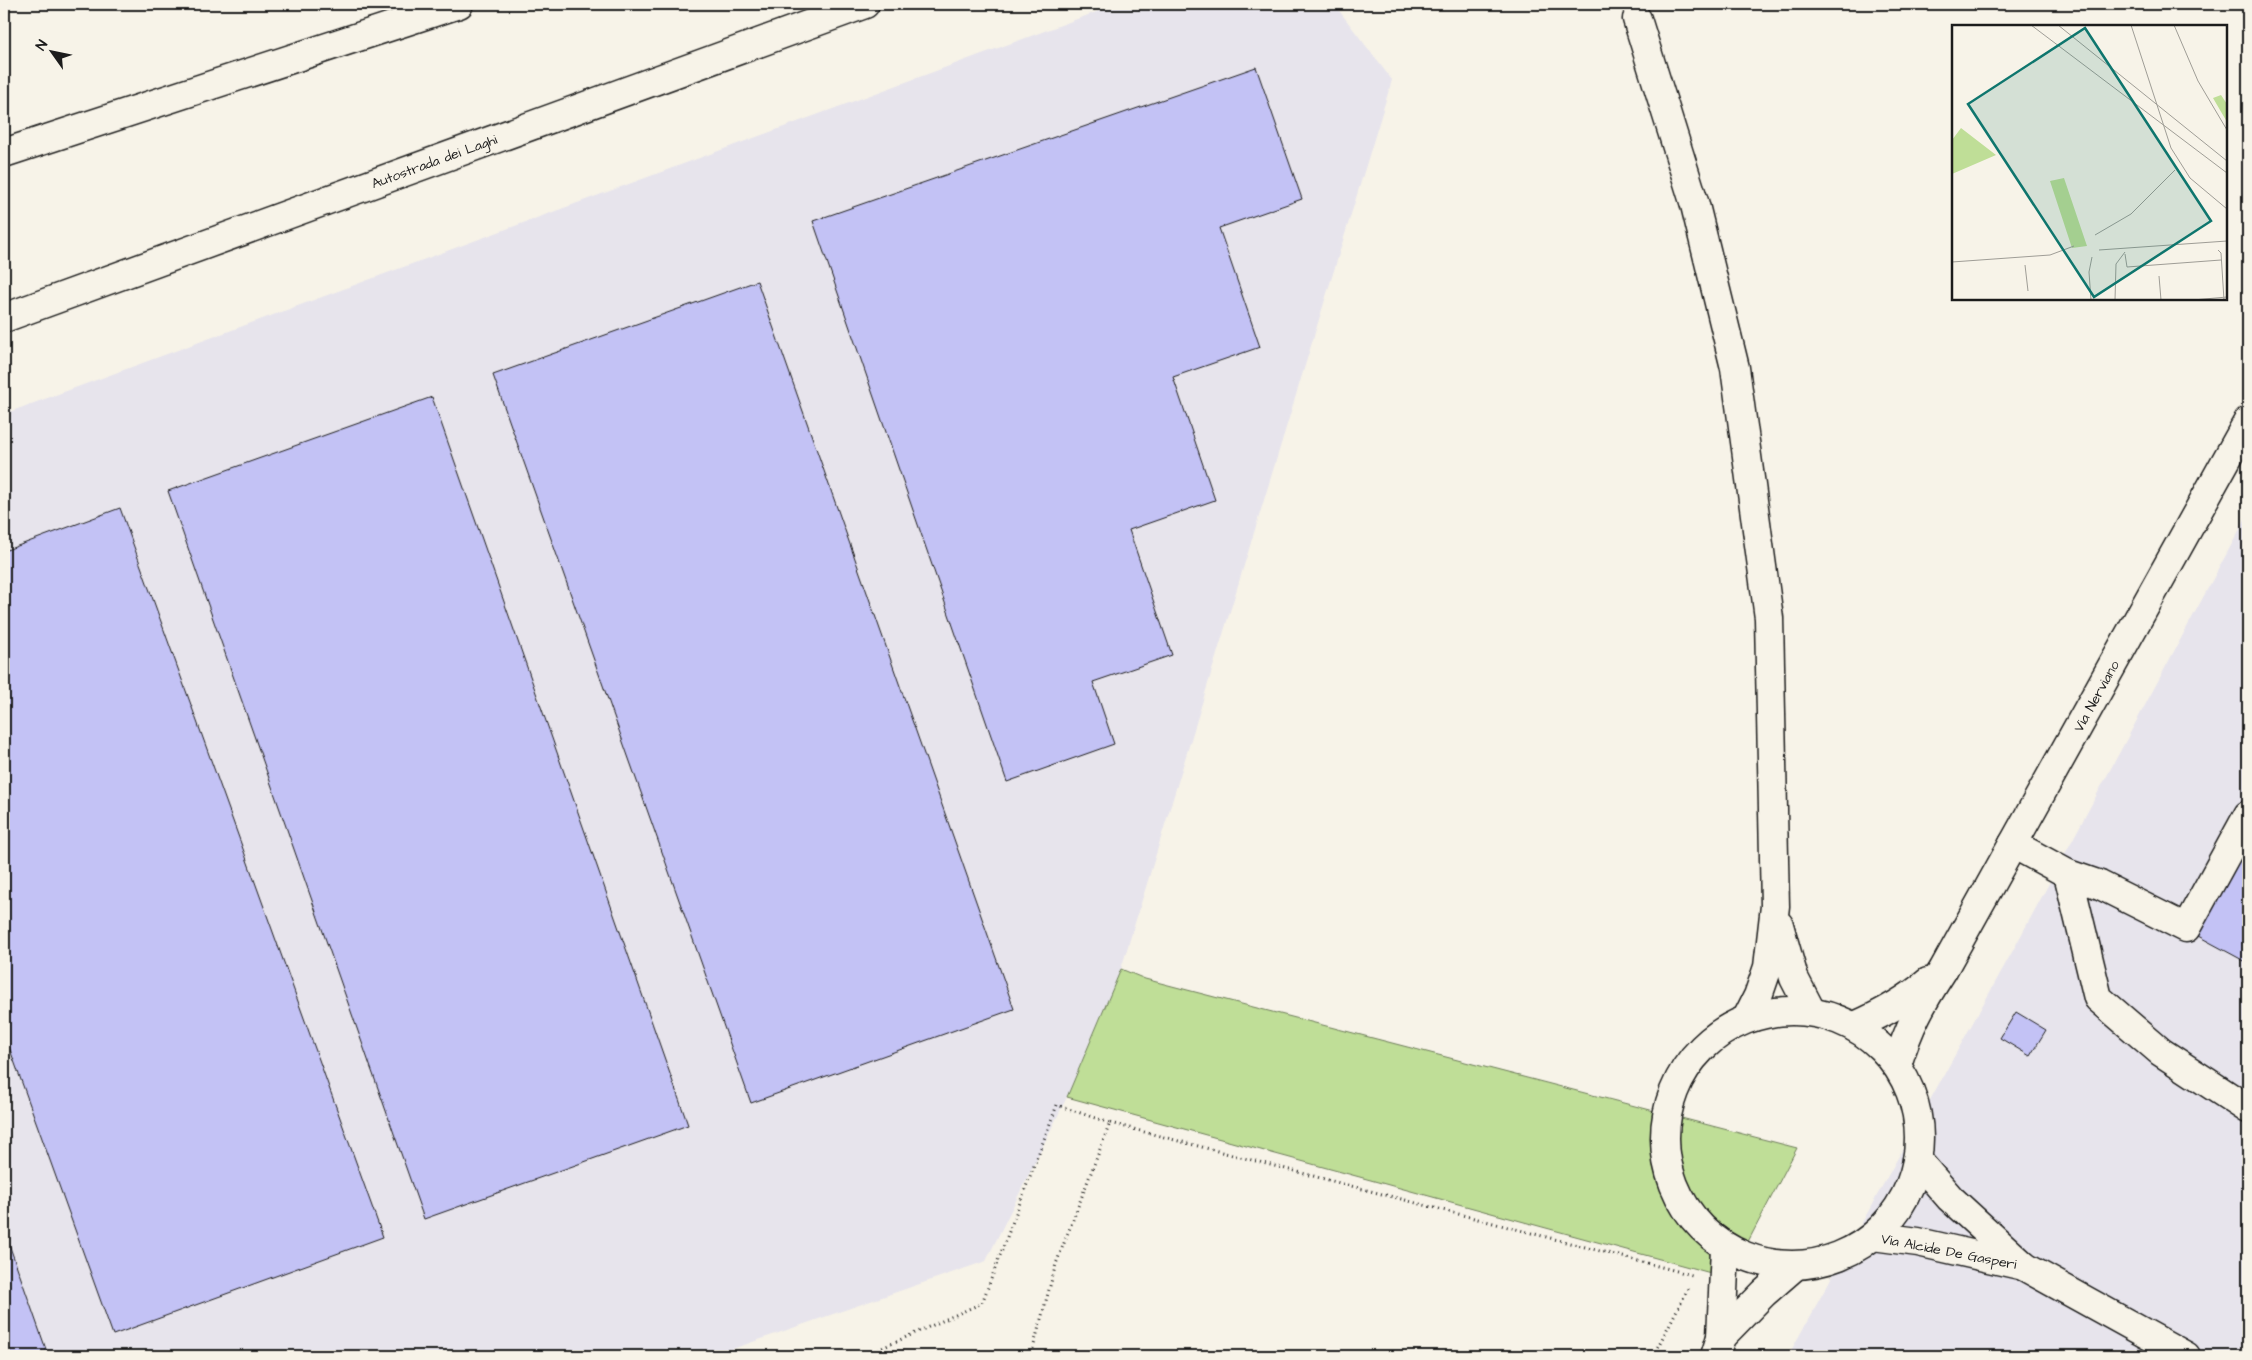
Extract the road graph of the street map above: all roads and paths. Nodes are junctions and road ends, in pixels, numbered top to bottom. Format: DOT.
graph roads {
  1 [pos="459,4"];
  2 [pos="865,4"];
  3 [pos="1638,19"];
  4 [pos="4,153"];
  5 [pos="4,318"];
  6 [pos="2248,421"];
  7 [pos="2248,816"];
  8 [pos="2013,844"];
  9 [pos="2068,874"];
  10 [pos="1775,906"];
  11 [pos="1943,970"];
  12 [pos="1811,1012"];
  13 [pos="1747,1018"];
  14 [pos="1855,1026"];
  15 [pos="1897,1065"];
  16 [pos="2248,1109"];
  17 [pos="1110,1123"];
  18 [pos="1917,1160"];
  19 [pos="1873,1236"];
  20 [pos="1725,1248"];
  21 [pos="1795,1266"];
  22 [pos="2025,1267"];
  23 [pos="1718,1346"];
  24 [pos="864,1356"];
  25 [pos="1031,1356"];
  26 [pos="1653,1356"];
  27 [pos="2186,1356"];
  1 -- 4 [label="main road"];
  2 -- 5 [label="main road, Autostrada dei Laghi"];
  3 -- 10 [label="main road"];
  6 -- 8 [label="main road, Via Nerviano"];
  7 -- 9 [label="main road"];
  8 -- 9 [label="main road"];
  8 -- 11 [label="main road, Via Nerviano"];
  9 -- 16 [label="main road"];
  10 -- 12 [label="main road"];
  10 -- 13 [label="main road"];
  11 -- 14 [label="main road, Via Nerviano"];
  11 -- 15 [label="main road, Via Nerviano"];
  12 -- 13 [label="main road"];
  12 -- 14 [label="main road"];
  13 -- 20 [label="main road"];
  14 -- 15 [label="main road"];
  15 -- 18 [label="main road"];
  17 -- 24 [label="path"];
  17 -- 25 [label="path"];
  17 -- 26 [label="path"];
  18 -- 19 [label="main road"];
  18 -- 22 [label="main road, Via Alcide De Gasperi"];
  19 -- 21 [label="main road"];
  19 -- 22 [label="main road, Via Alcide De Gasperi"];
  20 -- 21 [label="main road"];
  20 -- 23 [label="main road"];
  21 -- 23 [label="main road"];
  22 -- 27 [label="main road, Via Alcide De Gasperi"];
}
